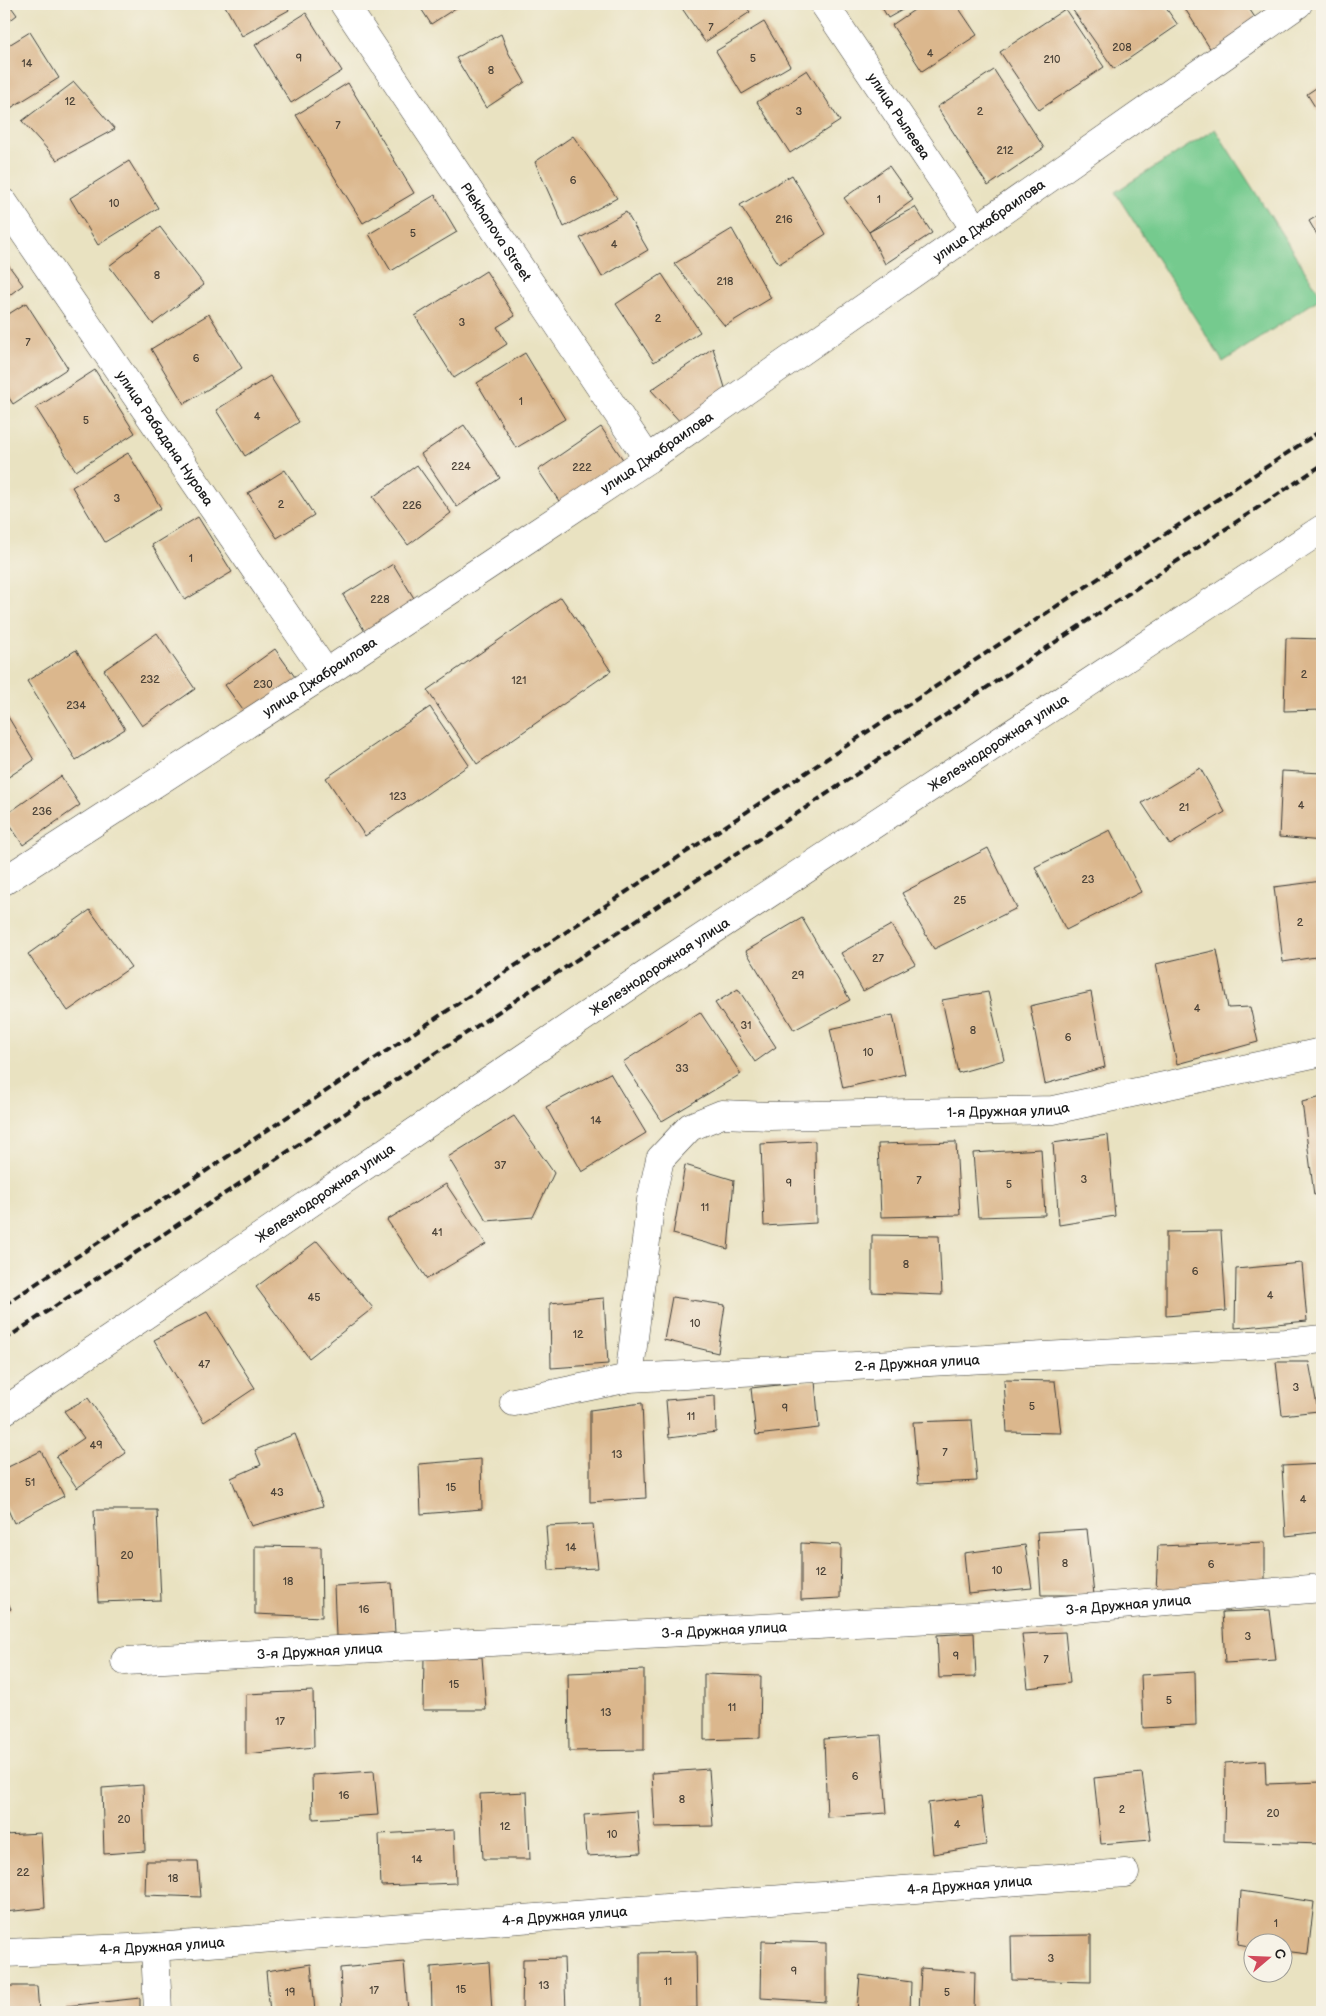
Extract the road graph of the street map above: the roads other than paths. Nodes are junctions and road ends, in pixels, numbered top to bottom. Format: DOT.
graph roads {
  1 [pos="344,4"];
  2 [pos="824,4"];
  3 [pos="1298,4"];
  4 [pos="4,203"];
  5 [pos="975,229"];
  6 [pos="648,459"];
  7 [pos="1322,530"];
  8 [pos="326,673"];
  9 [pos="4,881"];
  10 [pos="1322,1052"];
  11 [pos="1322,1339"];
  12 [pos="629,1378"];
  13 [pos="514,1402"];
  14 [pos="4,1411"];
  15 [pos="1322,1588"];
  16 [pos="125,1661"];
  17 [pos="1125,1873"];
  18 [pos="154,1947"];
  19 [pos="4,1953"];
  20 [pos="158,2012"];
  1 -- 6 [label="street, Plekhanova Street"];
  2 -- 5 [label="street, улица Рылеева"];
  3 -- 5 [label="street, улица Джабраилова"];
  4 -- 8 [label="street, улица Рабадана Нурова"];
  5 -- 6 [label="street, улица Джабраилова"];
  6 -- 8 [label="street, улица Джабраилова"];
  7 -- 14 [label="street, Железнодорожная улица"];
  8 -- 9 [label="street, улица Джабраилова"];
  10 -- 12 [label="street, 1-я Дружная улица"];
  11 -- 12 [label="street, 2-я Дружная улица"];
  12 -- 13 [label="street, 2-я Дружная улица"];
  15 -- 16 [label="street, 3-я Дружная улица"];
  17 -- 18 [label="street, 4-я Дружная улица"];
  18 -- 19 [label="street, 4-я Дружная улица"];
  18 -- 20 [label="street"];
}
